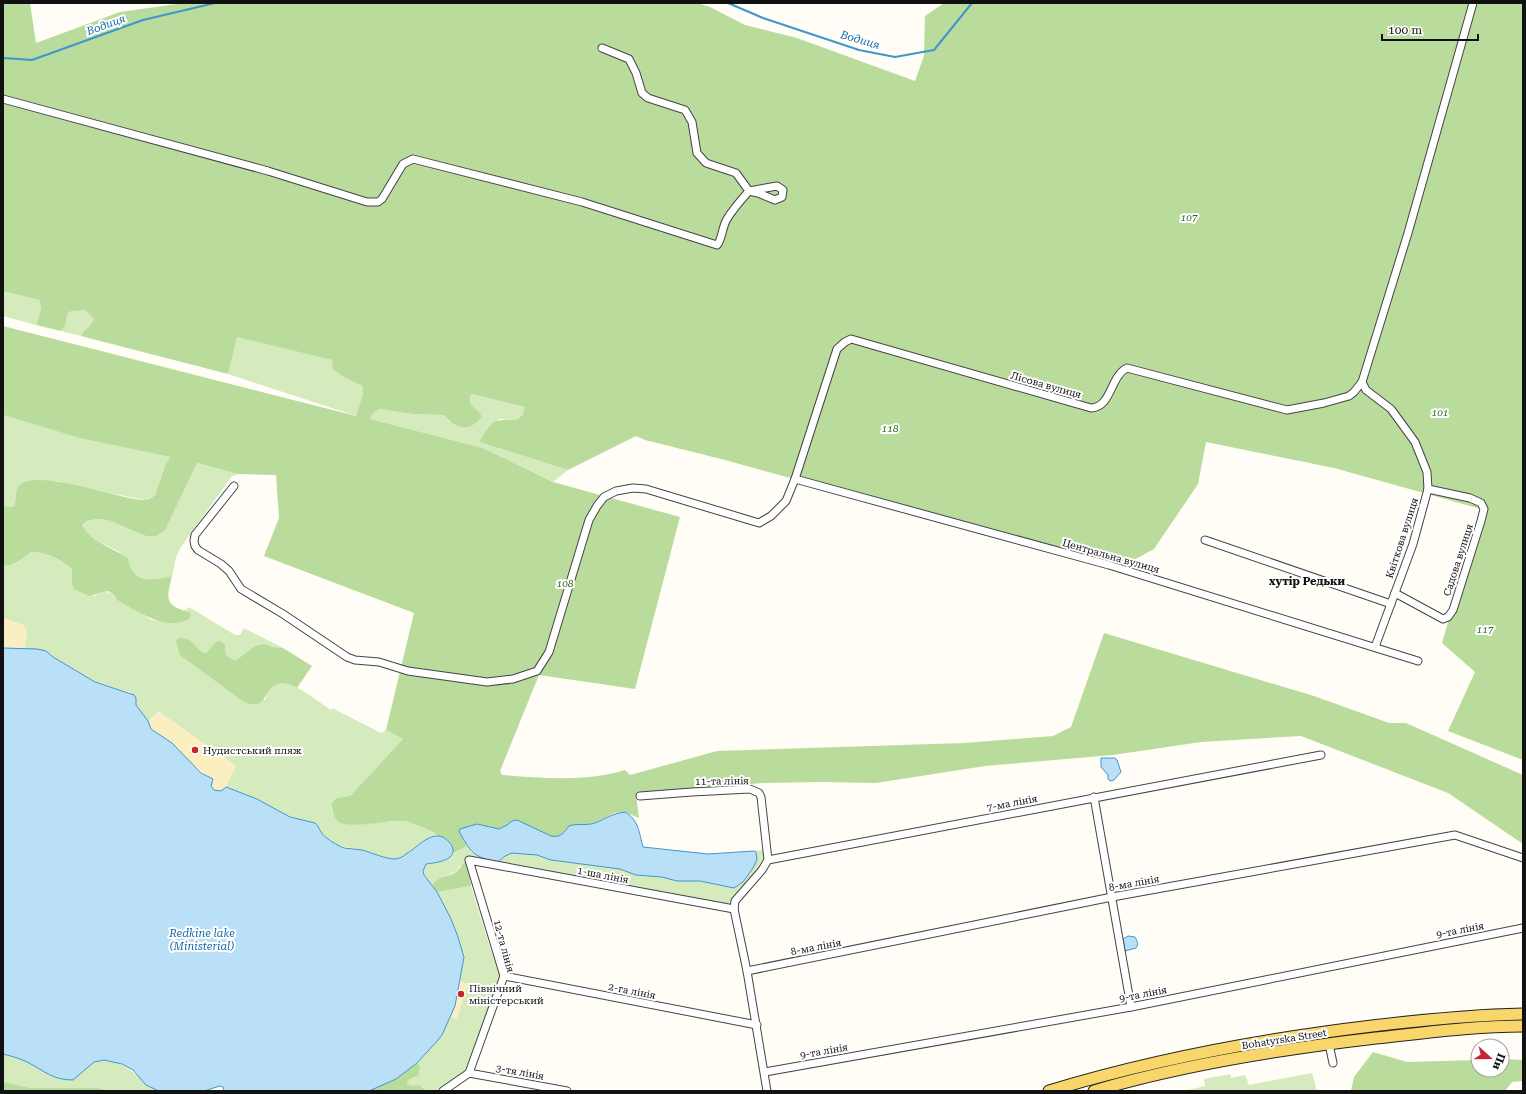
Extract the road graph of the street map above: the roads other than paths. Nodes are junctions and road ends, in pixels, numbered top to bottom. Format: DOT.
graph roads {
  1 [pos="1473,3"];
  2 [pos="602,48"];
  3 [pos="3,98"];
  4 [pos="1362,382"];
  5 [pos="795,479"];
  6 [pos="234,486"];
  7 [pos="1428,489"];
  8 [pos="1205,540"];
  9 [pos="1395,592"];
  10 [pos="1391,604"];
  11 [pos="1375,647"];
  12 [pos="1418,662"];
  13 [pos="1321,755"];
  14 [pos="640,796"];
  15 [pos="1094,797"];
  16 [pos="1523,858"];
  17 [pos="469,860"];
  18 [pos="768,860"];
  19 [pos="1112,897"];
  20 [pos="734,910"];
  21 [pos="1523,928"];
  22 [pos="747,971"];
  23 [pos="504,976"];
  24 [pos="1131,1007"];
  25 [pos="1523,1014"];
  26 [pos="756,1025"];
  27 [pos="1523,1026"];
  28 [pos="1329,1044"];
  29 [pos="1333,1063"];
  30 [pos="765,1072"];
  31 [pos="469,1073"];
  32 [pos="443,1091"];
  33 [pos="567,1091"];
  34 [pos="767,1091"];
  35 [pos="1049,1091"];
  36 [pos="1094,1091"];
  1 -- 4 [label="street"];
  2 -- 3 [label="street"];
  4 -- 5 [label="street, Лісова вулиця"];
  4 -- 7 [label="street, Квіткова вулиця"];
  5 -- 6 [label="street"];
  5 -- 11 [label="street, Центральна вулиця"];
  7 -- 9 [label="street, Квіткова вулиця"];
  7 -- 9 [label="street, Садова вулиця"];
  8 -- 10 [label="street"];
  9 -- 10 [label="street, Квіткова вулиця"];
  10 -- 11 [label="street, Квіткова вулиця"];
  11 -- 12 [label="street, Центральна вулиця"];
  13 -- 15 [label="street, 7-ма лінія"];
  14 -- 18 [label="street, 11-та лінія"];
  15 -- 18 [label="street, 7-ма лінія"];
  15 -- 19 [label="street"];
  16 -- 19 [label="street, 8-ма лінія"];
  17 -- 20 [label="street, 1-ша лінія"];
  17 -- 23 [label="street, 12-та лінія"];
  18 -- 20 [label="street"];
  19 -- 22 [label="street, 8-ма лінія"];
  19 -- 24 [label="street"];
  20 -- 22 [label="street"];
  21 -- 24 [label="street, 9-та лінія"];
  22 -- 26 [label="street"];
  23 -- 26 [label="street, 2-га лінія"];
  23 -- 31 [label="street, 12-та лінія"];
  24 -- 30 [label="street, 9-та лінія"];
  25 -- 35 [label="main road, Bohatyrska Street"];
  26 -- 30 [label="street"];
  27 -- 28 [label="main road, Bohatyrska Street"];
  28 -- 29 [label="street"];
  28 -- 36 [label="main road, Bohatyrska Street"];
  30 -- 34 [label="street"];
  31 -- 32 [label="street"];
  31 -- 33 [label="street, 3-тя лінія"];
}
